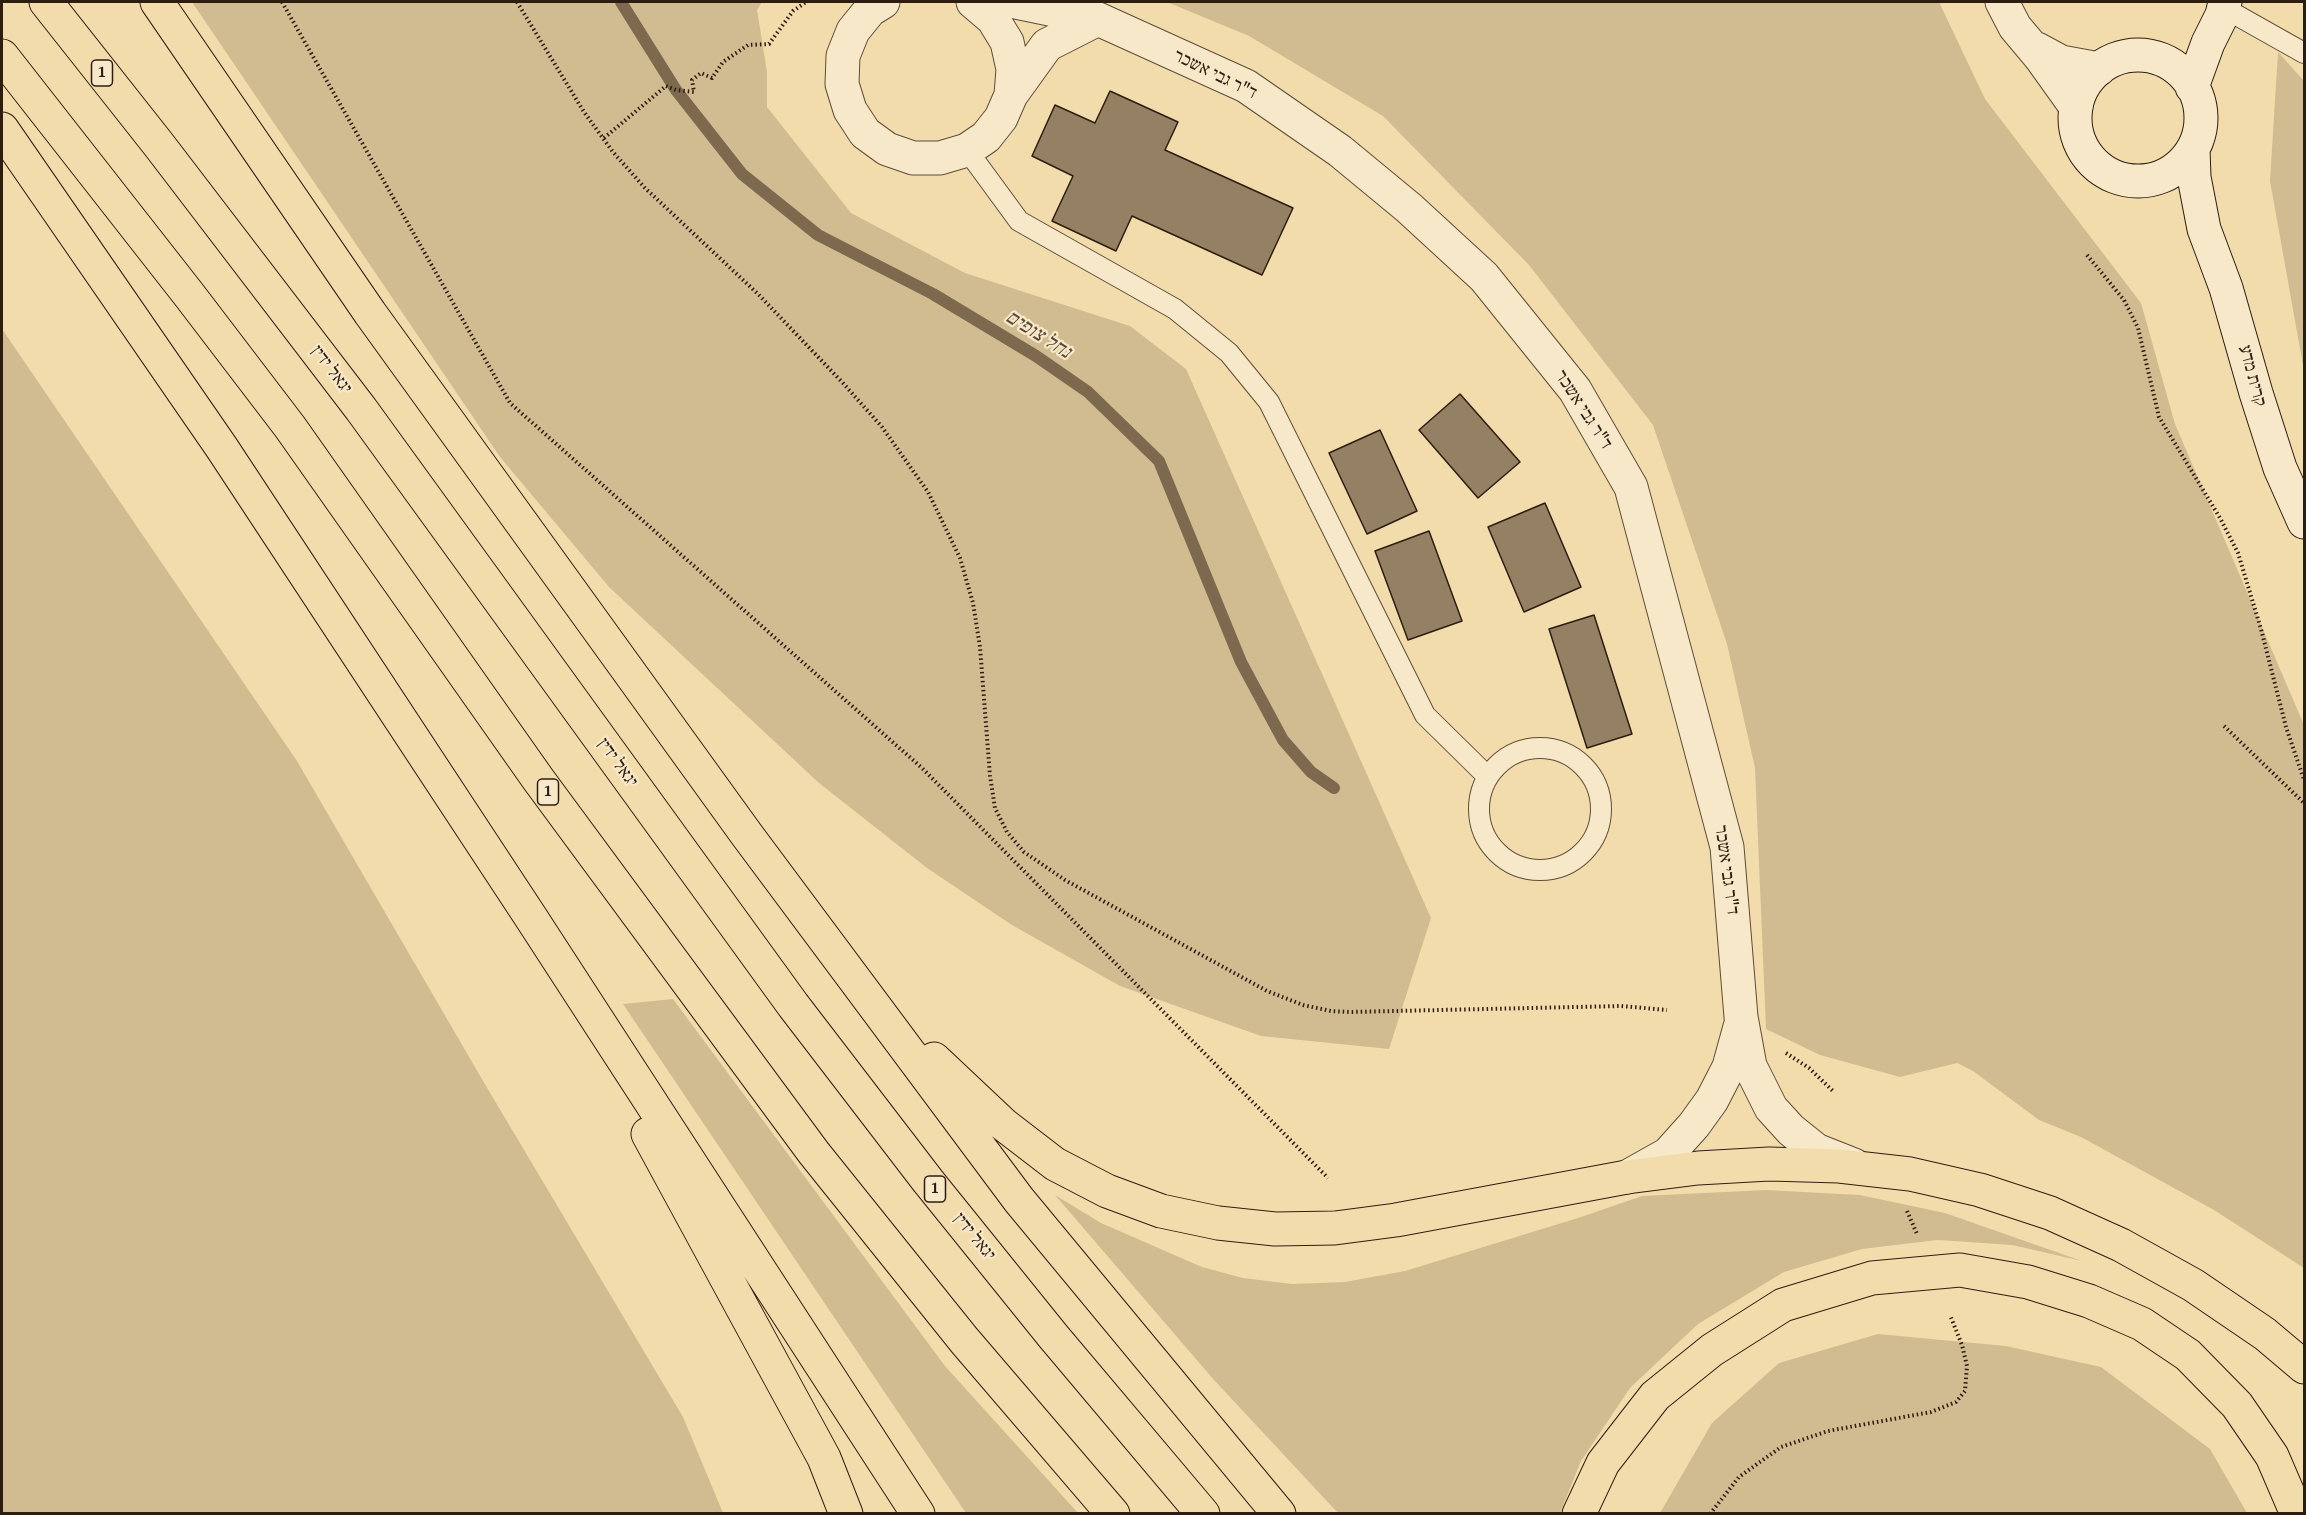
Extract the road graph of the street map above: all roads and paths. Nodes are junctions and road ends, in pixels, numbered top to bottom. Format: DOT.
graph roads {
  1 [pos="45,2"];
  2 [pos="157,2"];
  3 [pos="282,2"];
  4 [pos="517,2"];
  5 [pos="806,2"];
  6 [pos="883,2"];
  7 [pos="973,2"];
  8 [pos="1016,2"];
  9 [pos="2002,2"];
  10 [pos="2223,10"];
  11 [pos="1098,19"];
  12 [pos="2025,41"];
  13 [pos="2304,53"];
  14 [pos="2,56"];
  15 [pos="2162,61"];
  16 [pos="2099,69"];
  17 [pos="2192,87"];
  18 [pos="1011,96"];
  19 [pos="2076,107"];
  20 [pos="2,129"];
  21 [pos="604,138"];
  22 [pos="2193,149"];
  23 [pos="967,150"];
  24 [pos="2153,180"];
  25 [pos="2204,229"];
  26 [pos="2087,255"];
  27 [pos="2304,522"];
  28 [pos="2224,726"];
  29 [pos="1487,776"];
  30 [pos="2304,780"];
  31 [pos="2304,803"];
  32 [pos="747,835"];
  33 [pos="530,916"];
  34 [pos="1667,1010"];
  35 [pos="1741,1017"];
  36 [pos="1779,1048"];
  37 [pos="1834,1092"];
  38 [pos="1861,1168"];
  39 [pos="1627,1177"];
  40 [pos="1328,1178"];
  41 [pos="1906,1208"];
  42 [pos="1917,1234"];
  43 [pos="1950,1315"];
  44 [pos="2304,1366"];
  45 [pos="846,1514"];
  46 [pos="918,1514"];
  47 [pos="1113,1514"];
  48 [pos="1203,1514"];
  49 [pos="1279,1514"];
  50 [pos="1579,1514"];
  51 [pos="1710,1514"];
  52 [pos="2297,1514"];
  1 -- 48 [label="highway, יגאל ידין / 1"];
  2 -- 32 [label="highway"];
  3 -- 40 [label="path"];
  4 -- 21 [label="path"];
  5 -- 21 [label="path"];
  6 -- 23 [label="street"];
  7 -- 18 [label="street"];
  8 -- 11 [label="street, ד\"ר גבי אשכר"];
  9 -- 12 [label="street"];
  10 -- 13 [label="lane"];
  10 -- 15 [label="street"];
  10 -- 17 [label="street"];
  11 -- 18 [label="street"];
  11 -- 35 [label="street, ד\"ר גבי אשכר"];
  12 -- 16 [label="street"];
  12 -- 19 [label="street"];
  14 -- 47 [label="highway, 1"];
  15 -- 16 [label="street"];
  15 -- 17 [label="street"];
  16 -- 19 [label="street"];
  17 -- 22 [label="street"];
  18 -- 23 [label="street"];
  19 -- 24 [label="street"];
  20 -- 33 [label="highway"];
  21 -- 34 [label="path"];
  22 -- 24 [label="street"];
  22 -- 25 [label="street, קרית מדע"];
  23 -- 29 [label="lane"];
  24 -- 25 [label="street, קרית מדע"];
  25 -- 27 [label="street, קרית מדע"];
  26 -- 30 [label="path"];
  28 -- 31 [label="path"];
  29 -- 29 [label="lane"];
  32 -- 39 [label="highway"];
  32 -- 49 [label="highway"];
  33 -- 45 [label="highway"];
  33 -- 46 [label="highway"];
  35 -- 38 [label="street, ד\"ר גבי אשכר"];
  35 -- 39 [label="street, ד\"ר גבי אשכר"];
  36 -- 37 [label="path"];
  38 -- 39 [label="highway"];
  38 -- 44 [label="highway"];
  41 -- 42 [label="path"];
  43 -- 51 [label="path"];
  50 -- 52 [label="highway"];
}
